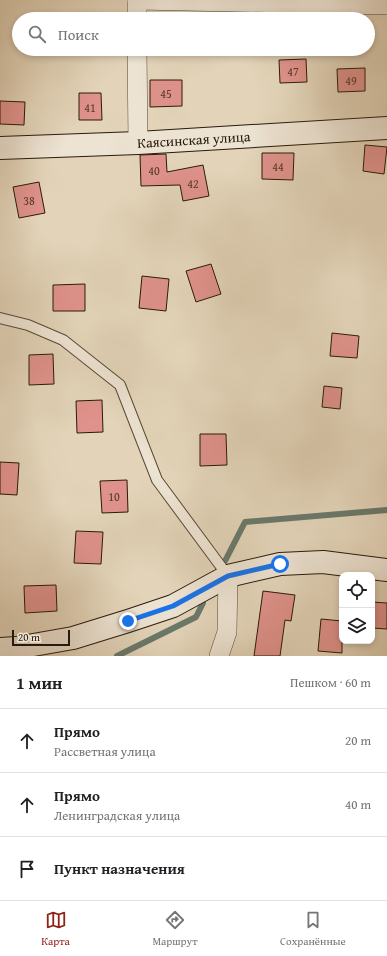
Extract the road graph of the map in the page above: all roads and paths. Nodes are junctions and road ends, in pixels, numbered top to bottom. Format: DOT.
graph roads {
  1 [pos="137,0"];
  2 [pos="387,5"];
  3 [pos="137,12"];
  4 [pos="137,56"];
  5 [pos="387,128"];
  6 [pos="138,143"];
  7 [pos="0,148"];
  8 [pos="0,318"];
  9 [pos="387,570"];
  10 [pos="228,576"];
  11 [pos="0,649"];
  12 [pos="220,656"];
  1 -- 2 [label="street"];
  1 -- 3 [label="street"];
  4 -- 6 [label="street"];
  5 -- 6 [label="street, Каясинская улица"];
  6 -- 7 [label="street, Каясинская улица"];
  8 -- 10 [label="lane"];
  9 -- 10 [label="street"];
  10 -- 11 [label="street"];
  10 -- 12 [label="street"];
}
